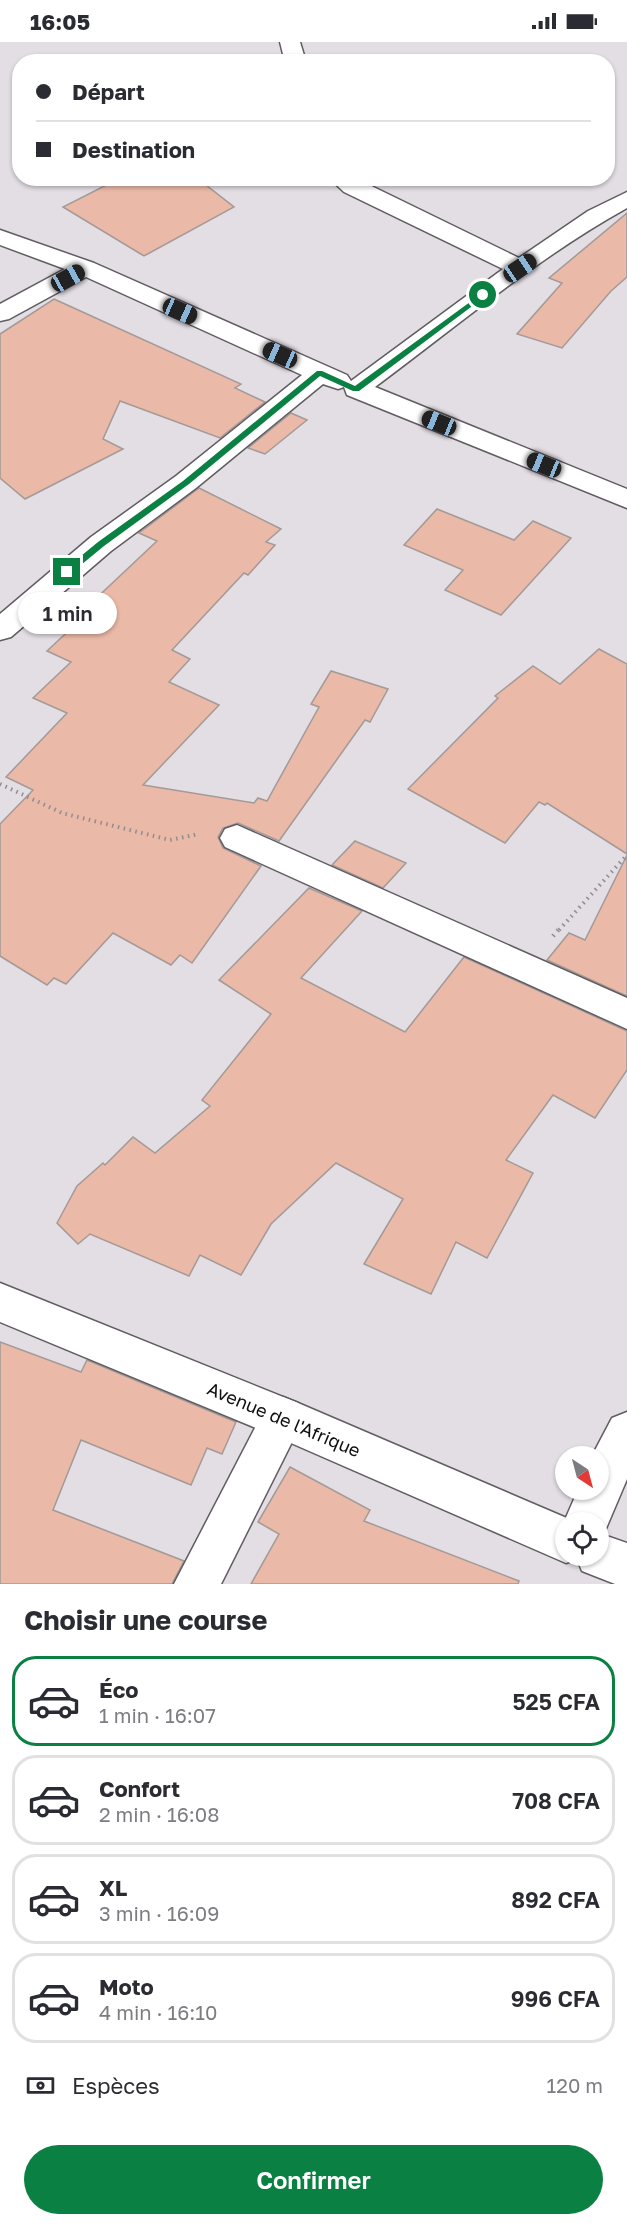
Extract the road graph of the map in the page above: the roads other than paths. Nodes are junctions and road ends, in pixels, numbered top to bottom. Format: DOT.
graph roads {
  1 [pos="351,186"];
  2 [pos="627,199"];
  3 [pos="0,237"];
  4 [pos="84,268"];
  5 [pos="520,268"];
  6 [pos="0,314"];
  7 [pos="320,373"];
  8 [pos="356,389"];
  9 [pos="627,499"];
  10 [pos="0,630"];
  11 [pos="237,838"];
  12 [pos="627,1014"];
  13 [pos="0,1302"];
  14 [pos="283,1418"];
  15 [pos="627,1433"];
  16 [pos="590,1512"];
  17 [pos="555,1536"];
  18 [pos="609,1559"];
  19 [pos="627,1566"];
  20 [pos="197,1584"];
  1 -- 5 [label="street"];
  2 -- 5 [label="street"];
  3 -- 4 [label="street"];
  4 -- 6 [label="street"];
  4 -- 7 [label="street"];
  5 -- 8 [label="street"];
  7 -- 8 [label="street"];
  7 -- 10 [label="street"];
  8 -- 9 [label="street"];
  11 -- 12 [label="street"];
  13 -- 14 [label="street, Avenue de l'Afrique"];
  14 -- 17 [label="street, Avenue de l'Afrique"];
  14 -- 20 [label="street"];
  15 -- 16 [label="street"];
  18 -- 19 [label="street"];
}
